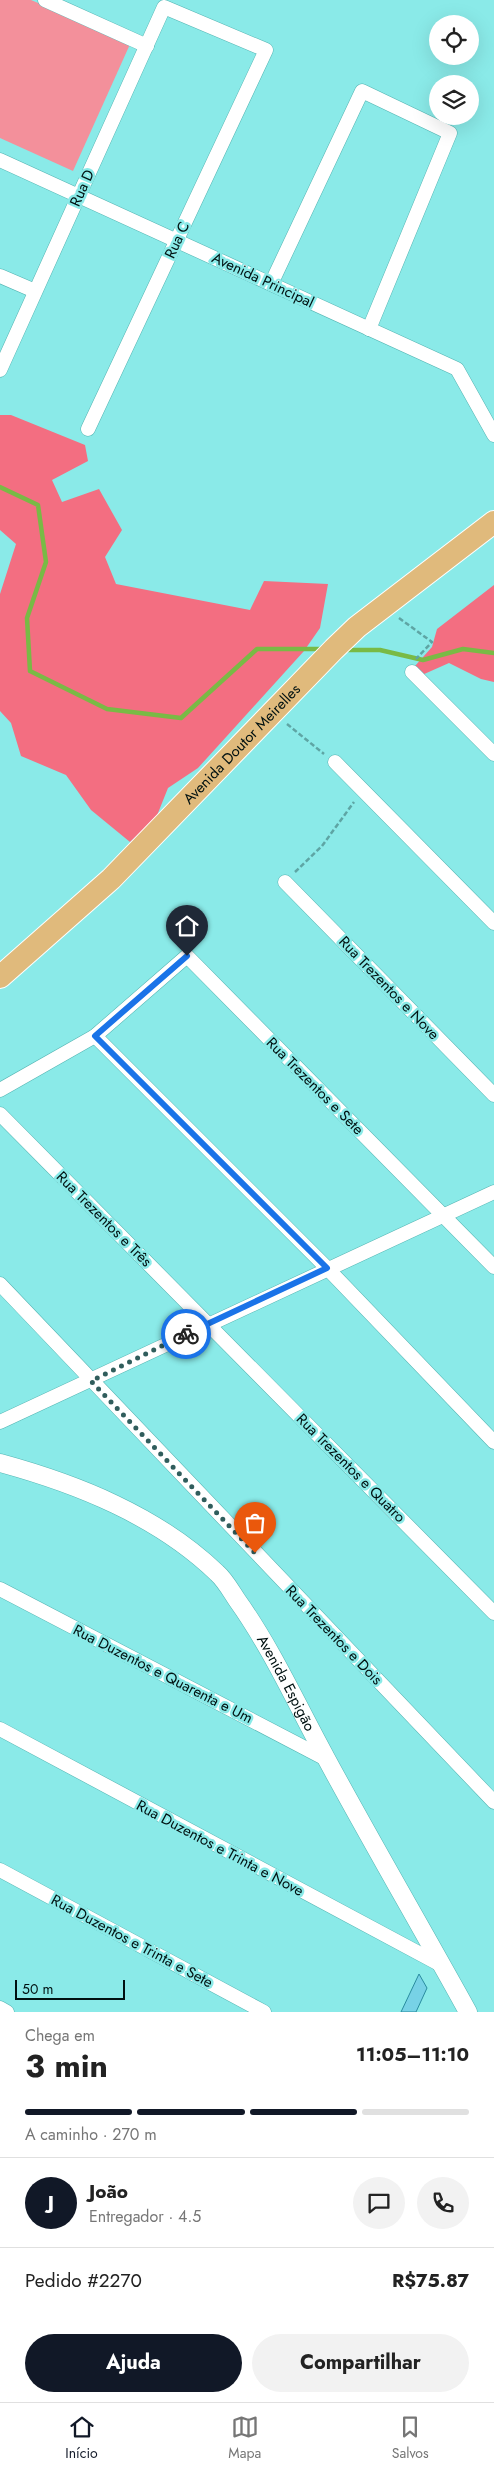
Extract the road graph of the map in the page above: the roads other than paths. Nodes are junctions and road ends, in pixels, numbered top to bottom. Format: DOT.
graph roads {
  1 [pos="45,0"];
  2 [pos="147,46"];
  3 [pos="266,50"];
  4 [pos="0,160"];
  5 [pos="78,196"];
  6 [pos="176,240"];
  7 [pos="0,276"];
  8 [pos="271,284"];
  9 [pos="35,291"];
  10 [pos="369,329"];
  11 [pos="0,370"];
  12 [pos="88,430"];
  13 [pos="494,435"];
  14 [pos="494,522"];
  15 [pos="412,668"];
  16 [pos="494,754"];
  17 [pos="335,762"];
  18 [pos="285,882"];
  19 [pos="494,923"];
  20 [pos="0,977"];
  21 [pos="95,1036"];
  22 [pos="0,1090"];
  23 [pos="494,1095"];
  24 [pos="0,1114"];
  25 [pos="494,1192"];
  26 [pos="444,1215"];
  27 [pos="494,1267"];
  28 [pos="327,1268"];
  29 [pos="0,1284"];
  30 [pos="208,1324"];
  31 [pos="91,1381"];
  32 [pos="0,1422"];
  33 [pos="494,1442"];
  34 [pos="0,1462"];
  35 [pos="0,1589"];
  36 [pos="494,1613"];
  37 [pos="0,1729"];
  38 [pos="326,1758"];
  39 [pos="494,1802"];
  40 [pos="0,1870"];
  41 [pos="441,1965"];
  42 [pos="0,2008"];
  43 [pos="7,2012"];
  44 [pos="264,2012"];
  45 [pos="468,2012"];
  1 -- 2 [label="street"];
  2 -- 3 [label="street, Rua D"];
  2 -- 5 [label="street, Rua D"];
  3 -- 6 [label="street, Rua C"];
  4 -- 5 [label="street, Avenida Principal"];
  5 -- 6 [label="street, Avenida Principal"];
  5 -- 9 [label="street, Rua D"];
  6 -- 8 [label="street, Avenida Principal"];
  6 -- 12 [label="street, Rua C"];
  7 -- 9 [label="street"];
  8 -- 10 [label="street, Avenida Principal"];
  8 -- 10 [label="street"];
  9 -- 11 [label="street, Rua D"];
  10 -- 13 [label="street, Avenida Principal"];
  14 -- 20 [label="main road, Avenida Doutor Meirelles"];
  15 -- 16 [label="street"];
  17 -- 19 [label="street"];
  18 -- 23 [label="street, Rua Trezentos e Nove"];
  21 -- 22 [label="street"];
  21 -- 26 [label="street, Rua Trezentos e Sete"];
  21 -- 28 [label="street"];
  24 -- 30 [label="street, Rua Trezentos e Três"];
  25 -- 26 [label="street"];
  26 -- 27 [label="street, Rua Trezentos e Sete"];
  26 -- 28 [label="street"];
  28 -- 30 [label="street"];
  28 -- 33 [label="street"];
  29 -- 31 [label="street, Rua Trezentos e Dois"];
  30 -- 31 [label="street"];
  30 -- 36 [label="street, Rua Trezentos e Quatro"];
  31 -- 32 [label="street"];
  31 -- 39 [label="street, Rua Trezentos e Dois"];
  34 -- 38 [label="street, Avenida Espigão"];
  35 -- 38 [label="street, Rua Duzentos e Quarenta e Um"];
  37 -- 41 [label="street, Rua Duzentos e Trinta e Nove"];
  38 -- 41 [label="street, Avenida Espigão"];
  40 -- 44 [label="street, Rua Duzentos e Trinta e Sete"];
  41 -- 45 [label="street, Avenida Espigão"];
  42 -- 43 [label="street"];
}
